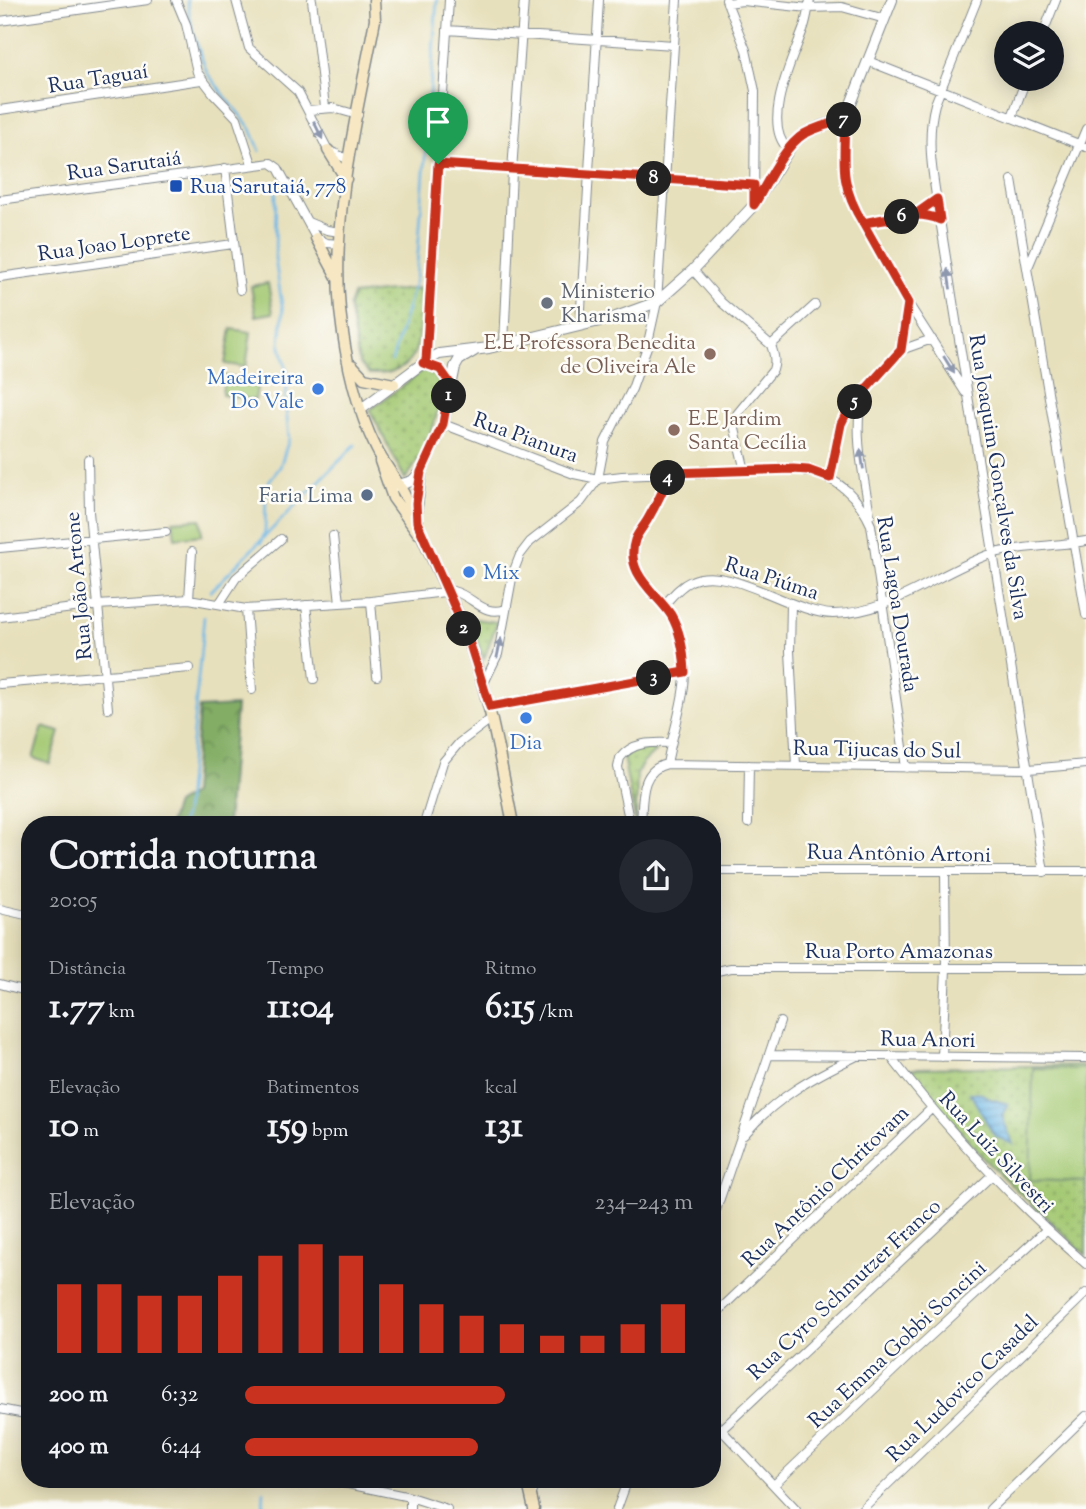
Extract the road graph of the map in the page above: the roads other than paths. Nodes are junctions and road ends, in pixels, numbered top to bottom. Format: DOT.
graph roads {
  1 [pos="148,0"];
  2 [pos="176,0"];
  3 [pos="236,0"];
  4 [pos="312,0"];
  5 [pos="374,0"];
  6 [pos="449,0"];
  7 [pos="524,0"];
  8 [pos="599,0"];
  9 [pos="677,0"];
  10 [pos="892,0"];
  11 [pos="977,0"];
  12 [pos="1056,0"];
  13 [pos="727,2"];
  14 [pos="809,4"];
  15 [pos="885,19"];
  16 [pos="0,21"];
  17 [pos="1048,21"];
  18 [pos="447,30"];
  19 [pos="522,35"];
  20 [pos="596,40"];
  21 [pos="674,45"];
  22 [pos="868,61"];
  23 [pos="201,80"];
  24 [pos="941,89"];
  25 [pos="1022,91"];
  26 [pos="325,107"];
  27 [pos="0,110"];
  28 [pos="308,110"];
  29 [pos="358,115"];
  30 [pos="1012,117"];
  31 [pos="845,120"];
  32 [pos="1086,130"];
  33 [pos="1083,146"];
  34 [pos="788,149"];
  35 [pos="328,150"];
  36 [pos="349,160"];
  37 [pos="252,164"];
  38 [pos="438,164"];
  39 [pos="225,168"];
  40 [pos="512,171"];
  41 [pos="589,175"];
  42 [pos="346,179"];
  43 [pos="666,180"];
  44 [pos="1012,180"];
  45 [pos="754,185"];
  46 [pos="937,199"];
  47 [pos="0,200"];
  48 [pos="754,205"];
  49 [pos="913,216"];
  50 [pos="940,220"];
  51 [pos="308,222"];
  52 [pos="863,223"];
  53 [pos="340,232"];
  54 [pos="316,238"];
  55 [pos="233,244"];
  56 [pos="340,244"];
  57 [pos="1028,267"];
  58 [pos="692,270"];
  59 [pos="0,276"];
  60 [pos="339,281"];
  61 [pos="240,290"];
  62 [pos="657,302"];
  63 [pos="908,303"];
  64 [pos="815,305"];
  65 [pos="580,326"];
  66 [pos="932,339"];
  67 [pos="504,344"];
  68 [pos="771,345"];
  69 [pos="901,350"];
  70 [pos="474,351"];
  71 [pos="348,359"];
  72 [pos="424,362"];
  73 [pos="450,383"];
  74 [pos="394,384"];
  75 [pos="863,394"];
  76 [pos="967,395"];
  77 [pos="360,410"];
  78 [pos="443,424"];
  79 [pos="88,459"];
  80 [pos="745,471"];
  81 [pos="421,472"];
  82 [pos="670,473"];
  83 [pos="830,478"];
  84 [pos="598,479"];
  85 [pos="394,486"];
  86 [pos="417,522"];
  87 [pos="871,525"];
  88 [pos="166,533"];
  89 [pos="333,536"];
  90 [pos="281,538"];
  91 [pos="91,540"];
  92 [pos="424,540"];
  93 [pos="1086,541"];
  94 [pos="1075,543"];
  95 [pos="0,548"];
  96 [pos="192,552"];
  97 [pos="993,553"];
  98 [pos="448,591"];
  99 [pos="189,599"];
  100 [pos="470,599"];
  101 [pos="372,601"];
  102 [pos="340,603"];
  103 [pos="219,604"];
  104 [pos="453,604"];
  105 [pos="792,604"];
  106 [pos="99,605"];
  107 [pos="306,605"];
  108 [pos="664,605"];
  109 [pos="881,605"];
  110 [pos="246,609"];
  111 [pos="506,609"];
  112 [pos="1086,615"];
  113 [pos="0,617"];
  114 [pos="190,668"];
  115 [pos="685,672"];
  116 [pos="104,676"];
  117 [pos="377,676"];
  118 [pos="314,679"];
  119 [pos="484,683"];
  120 [pos="0,684"];
  121 [pos="252,690"];
  122 [pos="108,709"];
  123 [pos="491,712"];
  124 [pos="670,743"];
  125 [pos="667,764"];
  126 [pos="1086,764"];
  127 [pos="749,765"];
  128 [pos="796,766"];
  129 [pos="906,768"];
  130 [pos="1029,769"];
  131 [pos="426,816"];
  132 [pos="511,816"];
  133 [pos="628,816"];
  134 [pos="642,816"];
  135 [pos="748,823"];
  136 [pos="721,871"];
  137 [pos="1086,871"];
  138 [pos="945,872"];
  139 [pos="1044,872"];
  140 [pos="0,909"];
  141 [pos="21,914"];
  142 [pos="1086,968"];
  143 [pos="946,969"];
  144 [pos="721,970"];
  145 [pos="0,984"];
  146 [pos="21,990"];
  147 [pos="780,1022"];
  148 [pos="769,1055"];
  149 [pos="857,1056"];
  150 [pos="890,1056"];
  151 [pos="942,1057"];
  152 [pos="1086,1058"];
  153 [pos="931,1109"];
  154 [pos="740,1140"];
  155 [pos="992,1175"];
  156 [pos="723,1191"];
  157 [pos="721,1197"];
  158 [pos="1046,1230"];
  159 [pos="1086,1265"];
  160 [pos="1086,1293"];
  161 [pos="721,1308"];
  162 [pos="0,1409"];
  163 [pos="21,1413"];
  164 [pos="1086,1416"];
  165 [pos="721,1430"];
  166 [pos="774,1485"];
  167 [pos="367,1488"];
  168 [pos="529,1488"];
  169 [pos="534,1488"];
  170 [pos="625,1488"];
  171 [pos="410,1497"];
  172 [pos="531,1497"];
  173 [pos="410,1509"];
  174 [pos="447,1509"];
  175 [pos="534,1509"];
  176 [pos="617,1509"];
  177 [pos="796,1509"];
  178 [pos="862,1509"];
  179 [pos="989,1509"];
  1 -- 16 [label="street"];
  2 -- 23 [label="street"];
  3 -- 28 [label="street"];
  4 -- 26 [label="street"];
  5 -- 29 [label="main road"];
  6 -- 18 [label="street"];
  7 -- 19 [label="street"];
  8 -- 20 [label="street"];
  9 -- 21 [label="street"];
  10 -- 15 [label="street"];
  11 -- 24 [label="street, Rua Joaquim Gonçalves da Silva"];
  12 -- 17 [label="street"];
  13 -- 14 [label="street"];
  13 -- 45 [label="street"];
  14 -- 15 [label="street"];
  14 -- 34 [label="street"];
  15 -- 22 [label="street"];
  18 -- 19 [label="street"];
  18 -- 38 [label="street"];
  19 -- 20 [label="street"];
  19 -- 40 [label="street"];
  20 -- 21 [label="street"];
  20 -- 41 [label="street"];
  21 -- 43 [label="street"];
  22 -- 24 [label="street"];
  22 -- 31 [label="street"];
  23 -- 27 [label="street, Rua Taguaí"];
  23 -- 37 [label="street"];
  24 -- 30 [label="street"];
  24 -- 46 [label="street, Rua Joaquim Gonçalves da Silva"];
  25 -- 30 [label="street"];
  26 -- 28 [label="street"];
  26 -- 29 [label="street"];
  28 -- 35 [label="street, one-way"];
  29 -- 36 [label="main road"];
  30 -- 33 [label="street"];
  31 -- 34 [label="street"];
  31 -- 52 [label="street"];
  32 -- 33 [label="street"];
  33 -- 57 [label="street"];
  34 -- 48 [label="street"];
  35 -- 36 [label="street"];
  35 -- 42 [label="main road"];
  36 -- 42 [label="main road"];
  37 -- 39 [label="street, Rua Sarutaiá"];
  37 -- 51 [label="street"];
  38 -- 40 [label="street"];
  38 -- 72 [label="street"];
  39 -- 47 [label="street, Rua Sarutaiá"];
  39 -- 55 [label="street"];
  40 -- 41 [label="street"];
  40 -- 67 [label="street"];
  41 -- 43 [label="street"];
  41 -- 65 [label="street"];
  42 -- 53 [label="main road"];
  43 -- 45 [label="street"];
  43 -- 62 [label="street"];
  44 -- 57 [label="street"];
  45 -- 48 [label="street"];
  46 -- 49 [label="street"];
  46 -- 50 [label="street, Rua Joaquim Gonçalves da Silva"];
  48 -- 58 [label="street"];
  49 -- 50 [label="street"];
  49 -- 52 [label="street"];
  76 -- 50 [label="street, Rua Joaquim Gonçalves da Silva, one-way"];
  51 -- 53 [label="street"];
  51 -- 54 [label="street"];
  52 -- 63 [label="street"];
  53 -- 56 [label="main road"];
  54 -- 56 [label="street"];
  54 -- 60 [label="main road"];
  55 -- 59 [label="street, Rua Joao Loprete"];
  55 -- 61 [label="street"];
  56 -- 60 [label="main road"];
  57 -- 94 [label="street"];
  58 -- 62 [label="street"];
  58 -- 68 [label="street"];
  60 -- 71 [label="main road"];
  62 -- 65 [label="street"];
  62 -- 84 [label="street"];
  63 -- 66 [label="street"];
  63 -- 69 [label="street"];
  64 -- 68 [label="street"];
  65 -- 67 [label="street"];
  66 -- 69 [label="street"];
  66 -- 76 [label="street, one-way"];
  67 -- 70 [label="street"];
  68 -- 80 [label="street"];
  69 -- 75 [label="street"];
  70 -- 72 [label="street"];
  70 -- 73 [label="street"];
  71 -- 74 [label="main road"];
  71 -- 77 [label="main road"];
  72 -- 73 [label="street"];
  72 -- 74 [label="street"];
  73 -- 78 [label="street"];
  74 -- 77 [label="street"];
  75 -- 83 [label="street"];
  87 -- 75 [label="street, one-way"];
  76 -- 97 [label="street, Rua Joaquim Gonçalves da Silva"];
  77 -- 85 [label="main road"];
  78 -- 81 [label="street"];
  78 -- 84 [label="street, Rua Pianura"];
  79 -- 91 [label="street, Rua João Artone"];
  80 -- 82 [label="street, Rua Lagoa Dourada"];
  80 -- 83 [label="street, Rua Lagoa Dourada"];
  81 -- 85 [label="street"];
  81 -- 86 [label="main road"];
  82 -- 84 [label="street, Rua Lagoa Dourada"];
  82 -- 108 [label="street"];
  83 -- 87 [label="street, Rua Lagoa Dourada"];
  84 -- 111 [label="street"];
  85 -- 86 [label="main road"];
  85 -- 92 [label="main road"];
  86 -- 92 [label="main road"];
  87 -- 109 [label="street, Rua Lagoa Dourada"];
  88 -- 91 [label="street"];
  89 -- 102 [label="street"];
  90 -- 103 [label="street"];
  91 -- 95 [label="street"];
  91 -- 106 [label="street, Rua João Artone"];
  92 -- 98 [label="main road"];
  93 -- 94 [label="street, Rua Piúma"];
  94 -- 97 [label="street, Rua Piúma"];
  94 -- 112 [label="street"];
  96 -- 99 [label="street"];
  97 -- 109 [label="street, Rua Piúma"];
  97 -- 130 [label="street, Rua Joaquim Gonçalves da Silva"];
  98 -- 100 [label="street"];
  98 -- 101 [label="street"];
  98 -- 104 [label="main road"];
  99 -- 103 [label="street"];
  99 -- 106 [label="street"];
  100 -- 104 [label="street"];
  100 -- 111 [label="street"];
  101 -- 102 [label="street"];
  101 -- 117 [label="street"];
  102 -- 107 [label="street"];
  103 -- 110 [label="street"];
  104 -- 119 [label="main road"];
  105 -- 108 [label="street, Rua Piúma"];
  105 -- 109 [label="street, Rua Piúma"];
  105 -- 128 [label="street"];
  106 -- 113 [label="street"];
  106 -- 116 [label="street, Rua João Artone"];
  107 -- 110 [label="street"];
  107 -- 118 [label="street"];
  108 -- 115 [label="street"];
  109 -- 129 [label="street, Rua Lagoa Dourada"];
  110 -- 121 [label="street"];
  119 -- 111 [label="street, one-way"];
  114 -- 116 [label="street"];
  115 -- 123 [label="street"];
  115 -- 124 [label="street"];
  116 -- 120 [label="street"];
  116 -- 122 [label="street, Rua João Artone"];
  119 -- 123 [label="main road"];
  123 -- 131 [label="street"];
  123 -- 132 [label="main road"];
  124 -- 125 [label="street"];
  124 -- 133 [label="street"];
  125 -- 127 [label="street, Rua Tijucas do Sul"];
  125 -- 134 [label="street"];
  126 -- 130 [label="street, Rua Tijucas do Sul"];
  127 -- 128 [label="street, Rua Tijucas do Sul"];
  127 -- 135 [label="street"];
  128 -- 129 [label="street, Rua Tijucas do Sul"];
  129 -- 130 [label="street, Rua Tijucas do Sul"];
  130 -- 139 [label="street, Rua Joaquim Gonçalves da Silva"];
  136 -- 138 [label="street, Rua Antônio Artoni"];
  137 -- 139 [label="street, Rua Antônio Artoni"];
  138 -- 139 [label="street, Rua Antônio Artoni"];
  138 -- 143 [label="street"];
  140 -- 141 [label="street"];
  142 -- 143 [label="street, Rua Porto Amazonas"];
  143 -- 144 [label="street, Rua Porto Amazonas"];
  143 -- 151 [label="street"];
  145 -- 146 [label="street"];
  147 -- 148 [label="street"];
  148 -- 149 [label="street, Rua Anori"];
  148 -- 154 [label="street"];
  149 -- 150 [label="street, Rua Anori"];
  149 -- 154 [label="street"];
  150 -- 151 [label="street, Rua Anori"];
  150 -- 153 [label="street, Rua Luiz Silvestri"];
  151 -- 152 [label="street, Rua Anori"];
  153 -- 155 [label="street, Rua Luiz Silvestri"];
  153 -- 161 [label="street, Rua Antônio Chritovam"];
  154 -- 156 [label="street"];
  155 -- 158 [label="street, Rua Luiz Silvestri"];
  155 -- 165 [label="street, Rua Cyro Schmutzer Franco"];
  156 -- 157 [label="street"];
  158 -- 159 [label="street, Rua Luiz Silvestri"];
  158 -- 166 [label="street, Rua Emma Gobbi Soncini"];
  160 -- 178 [label="street, Rua Ludovico Casadel"];
  162 -- 163 [label="street"];
  164 -- 179 [label="street"];
  165 -- 166 [label="street"];
  166 -- 177 [label="street"];
  167 -- 171 [label="street"];
  168 -- 172 [label="main road"];
  169 -- 172 [label="street"];
  170 -- 176 [label="street"];
  171 -- 173 [label="street"];
  171 -- 174 [label="street"];
  172 -- 175 [label="main road"];
}
